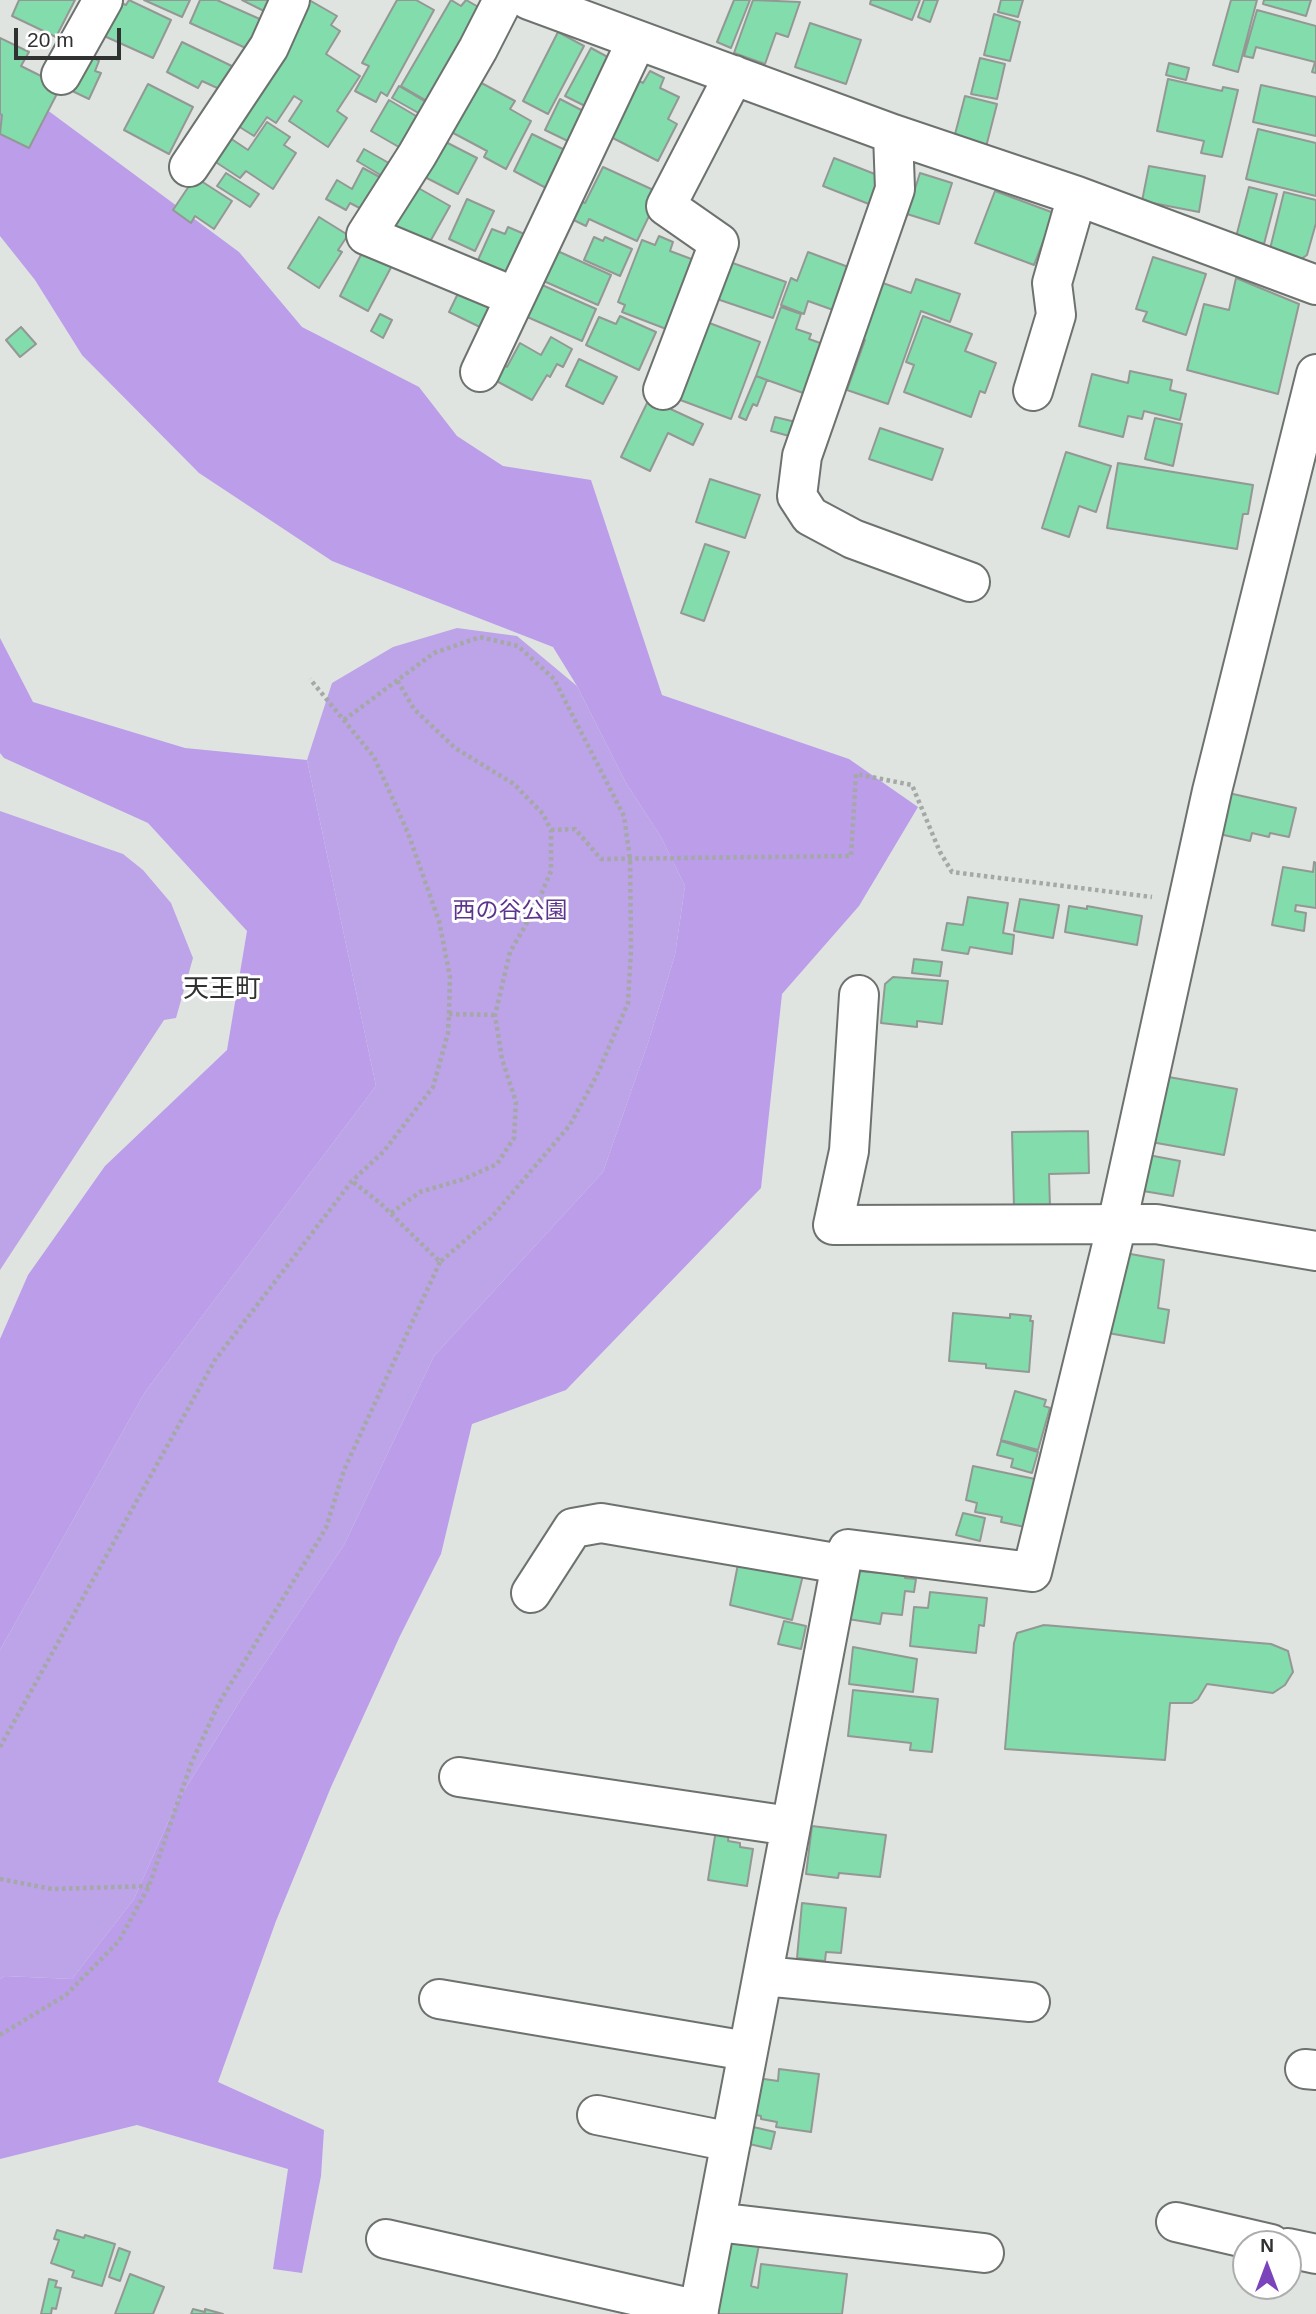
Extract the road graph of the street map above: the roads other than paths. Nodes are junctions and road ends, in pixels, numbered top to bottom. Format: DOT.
graph roads {
  1 [pos="103,0"];
  2 [pos="290,0"];
  3 [pos="503,0"];
  4 [pos="529,0"];
  5 [pos="637,40"];
  6 [pos="61,75"];
  7 [pos="734,75"];
  8 [pos="893,134"];
  9 [pos="189,167"];
  10 [pos="1077,196"];
  11 [pos="1316,285"];
  12 [pos="515,297"];
  13 [pos="480,372"];
  14 [pos="1316,374"];
  15 [pos="663,390"];
  16 [pos="1033,391"];
  17 [pos="970,582"];
  18 [pos="859,995"];
  19 [pos="1116,1224"];
  20 [pos="1316,1251"];
  21 [pos="841,1563"];
  22 [pos="531,1593"];
  23 [pos="459,1777"];
  24 [pos="790,1826"];
  25 [pos="764,1976"];
  26 [pos="439,1999"];
  27 [pos="1030,2002"];
  28 [pos="747,2051"];
  29 [pos="597,2115"];
  30 [pos="731,2142"];
  31 [pos="716,2222"];
  32 [pos="1176,2222"];
  33 [pos="1232,2235"];
  34 [pos="386,2239"];
  35 [pos="984,2253"];
  36 [pos="698,2312"];
  1 -- 6 [label="street"];
  2 -- 9 [label="street"];
  3 -- 12 [label="street"];
  4 -- 5 [label="street"];
  5 -- 7 [label="street"];
  5 -- 12 [label="street"];
  7 -- 8 [label="street"];
  7 -- 15 [label="street"];
  8 -- 10 [label="street"];
  8 -- 17 [label="street"];
  10 -- 11 [label="street"];
  10 -- 16 [label="street"];
  12 -- 13 [label="street"];
  14 -- 19 [label="street"];
  18 -- 19 [label="street"];
  19 -- 20 [label="street"];
  19 -- 21 [label="street"];
  21 -- 22 [label="street"];
  21 -- 24 [label="street"];
  23 -- 24 [label="street"];
  24 -- 25 [label="street"];
  25 -- 27 [label="street"];
  25 -- 28 [label="street"];
  26 -- 28 [label="street"];
  28 -- 30 [label="street"];
  29 -- 30 [label="street"];
  30 -- 31 [label="street"];
  31 -- 35 [label="street"];
  31 -- 36 [label="street"];
  32 -- 33 [label="street"];
  34 -- 36 [label="street"];
}
